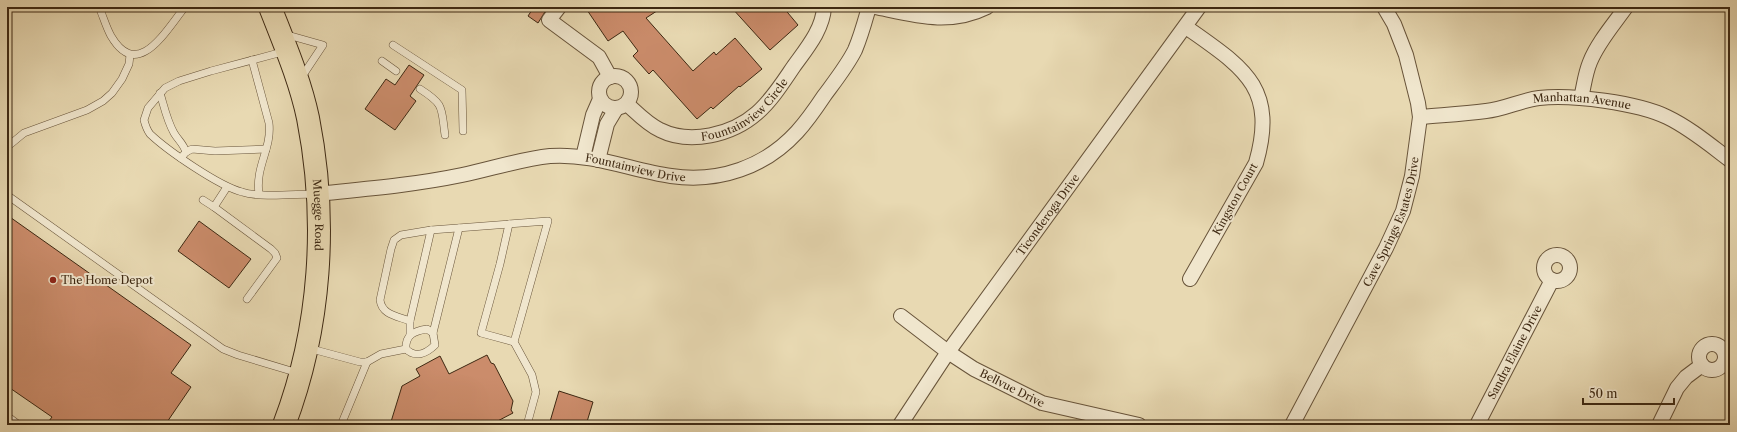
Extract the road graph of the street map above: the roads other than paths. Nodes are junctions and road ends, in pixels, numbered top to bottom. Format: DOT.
graph roads {
  1 [pos="99,7"];
  2 [pos="185,7"];
  3 [pos="270,7"];
  4 [pos="559,7"];
  5 [pos="824,7"];
  6 [pos="869,7"];
  7 [pos="874,7"];
  8 [pos="987,7"];
  9 [pos="1199,7"];
  10 [pos="1384,7"];
  11 [pos="1626,7"];
  12 [pos="1186,27"];
  13 [pos="283,42"];
  14 [pos="393,45"];
  15 [pos="130,55"];
  16 [pos="252,60"];
  17 [pos="382,61"];
  18 [pos="396,71"];
  19 [pos="610,76"];
  20 [pos="298,83"];
  21 [pos="420,89"];
  22 [pos="160,93"];
  23 [pos="1582,98"];
  24 [pos="600,99"];
  25 [pos="621,106"];
  26 [pos="1420,117"];
  27 [pos="463,131"];
  28 [pos="445,135"];
  29 [pos="7,147"];
  30 [pos="266,149"];
  31 [pos="186,152"];
  32 [pos="583,157"];
  33 [pos="181,158"];
  34 [pos="598,160"];
  35 [pos="1730,160"];
  36 [pos="227,187"];
  37 [pos="259,194"];
  38 [pos="317,194"];
  39 [pos="7,195"];
  40 [pos="203,200"];
  41 [pos="214,207"];
  42 [pos="509,224"];
  43 [pos="459,228"];
  44 [pos="431,230"];
  45 [pos="1190,280"];
  46 [pos="1552,280"];
  47 [pos="247,299"];
  48 [pos="901,316"];
  49 [pos="410,321"];
  50 [pos="433,333"];
  51 [pos="410,334"];
  52 [pos="514,342"];
  53 [pos="306,348"];
  54 [pos="406,349"];
  55 [pos="948,352"];
  56 [pos="367,362"];
  57 [pos="1702,365"];
  58 [pos="300,373"];
  59 [pos="7,416"];
  60 [pos="19,425"];
  61 [pos="284,425"];
  62 [pos="342,425"];
  63 [pos="527,425"];
  64 [pos="900,425"];
  65 [pos="1138,425"];
  66 [pos="1292,425"];
  67 [pos="1476,425"];
  68 [pos="1659,425"];
  1 -- 15 [label="lane"];
  2 -- 15 [label="lane"];
  3 -- 13 [label="main road, Muegge Road"];
  4 -- 19 [label="street"];
  5 -- 25 [label="street, Fountainview Circle"];
  6 -- 34 [label="street, Fountainview Drive"];
  7 -- 8 [label="street"];
  9 -- 12 [label="street, Ticonderoga Drive"];
  10 -- 26 [label="street, Cave Springs Estates Drive"];
  11 -- 23 [label="street"];
  12 -- 45 [label="street, Kingston Court"];
  12 -- 55 [label="street, Ticonderoga Drive"];
  13 -- 16 [label="lane"];
  13 -- 20 [label="main road, Muegge Road"];
  13 -- 20 [label="lane"];
  14 -- 27 [label="lane"];
  15 -- 29 [label="lane"];
  16 -- 22 [label="lane"];
  16 -- 30 [label="lane"];
  17 -- 18 [label="lane"];
  19 -- 24 [label="street"];
  19 -- 25 [label="street"];
  20 -- 38 [label="main road, Muegge Road"];
  21 -- 28 [label="lane"];
  22 -- 31 [label="lane"];
  22 -- 33 [label="lane"];
  23 -- 26 [label="street, Manhattan Avenue"];
  23 -- 35 [label="street, Manhattan Avenue"];
  24 -- 25 [label="street, Fountainview Circle"];
  24 -- 32 [label="street"];
  25 -- 34 [label="street"];
  26 -- 66 [label="street, Cave Springs Estates Drive"];
  30 -- 31 [label="lane"];
  30 -- 37 [label="lane"];
  31 -- 33 [label="lane"];
  32 -- 34 [label="street, Fountainview Drive"];
  32 -- 38 [label="street, Fountainview Drive"];
  33 -- 36 [label="lane"];
  36 -- 37 [label="lane"];
  36 -- 41 [label="lane"];
  37 -- 38 [label="lane"];
  38 -- 53 [label="main road, Muegge Road"];
  39 -- 58 [label="lane"];
  40 -- 41 [label="lane"];
  41 -- 47 [label="lane"];
  42 -- 43 [label="lane"];
  42 -- 52 [label="lane"];
  42 -- 52 [label="lane"];
  43 -- 44 [label="lane"];
  43 -- 50 [label="lane"];
  44 -- 49 [label="lane"];
  44 -- 49 [label="lane"];
  46 -- 67 [label="street, Sandra Elaine Drive"];
  48 -- 55 [label="street, Bellvue Drive"];
  49 -- 51 [label="lane"];
  50 -- 51 [label="lane"];
  50 -- 54 [label="lane"];
  51 -- 54 [label="lane"];
  52 -- 63 [label="lane"];
  53 -- 56 [label="lane"];
  53 -- 58 [label="main road, Muegge Road"];
  54 -- 56 [label="lane"];
  55 -- 64 [label="street, Ticonderoga Drive"];
  55 -- 65 [label="street, Bellvue Drive"];
  56 -- 62 [label="lane"];
  57 -- 68 [label="street"];
  58 -- 61 [label="main road, Muegge Road"];
  59 -- 60 [label="lane"];
}
